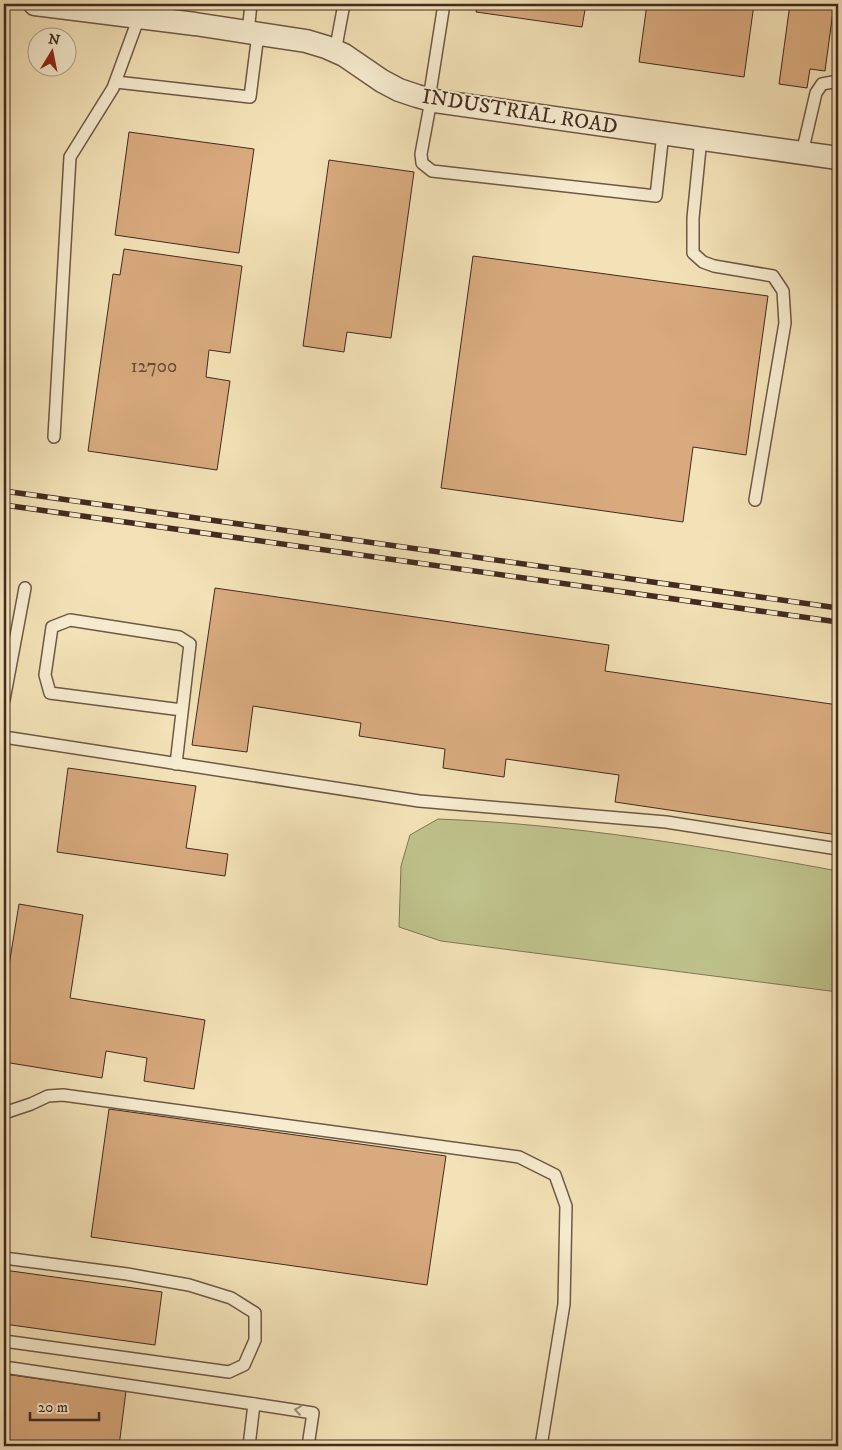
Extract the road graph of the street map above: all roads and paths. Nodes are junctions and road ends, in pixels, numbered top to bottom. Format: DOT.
graph roads {
  1 [pos="35,4"];
  2 [pos="251,4"];
  3 [pos="344,4"];
  4 [pos="444,4"];
  5 [pos="140,17"];
  6 [pos="253,33"];
  7 [pos="336,52"];
  8 [pos="838,81"];
  9 [pos="116,82"];
  10 [pos="430,99"];
  11 [pos="663,133"];
  12 [pos="701,138"];
  13 [pos="802,152"];
  14 [pos="838,158"];
  15 [pos="54,437"];
  16 [pos="756,500"];
  17 [pos="25,588"];
  18 [pos="4,700"];
  19 [pos="182,710"];
  20 [pos="4,737"];
  21 [pos="176,764"];
  22 [pos="838,849"];
  23 [pos="4,1113"];
  24 [pos="4,1258"];
  25 [pos="4,1342"];
  26 [pos="4,1368"];
  27 [pos="254,1404"];
  28 [pos="249,1446"];
  29 [pos="308,1446"];
  30 [pos="541,1446"];
  1 -- 5 [label="street, INDUSTRIAL ROAD"];
  2 -- 6 [label="lane"];
  3 -- 7 [label="lane"];
  4 -- 10 [label="lane"];
  5 -- 6 [label="street, INDUSTRIAL ROAD"];
  5 -- 9 [label="lane"];
  6 -- 7 [label="street, INDUSTRIAL ROAD"];
  6 -- 9 [label="lane"];
  7 -- 10 [label="street, INDUSTRIAL ROAD"];
  8 -- 13 [label="lane"];
  9 -- 15 [label="lane"];
  10 -- 11 [label="street, INDUSTRIAL ROAD"];
  10 -- 11 [label="lane"];
  11 -- 12 [label="street, INDUSTRIAL ROAD"];
  12 -- 13 [label="street, INDUSTRIAL ROAD"];
  12 -- 16 [label="lane"];
  13 -- 14 [label="street, INDUSTRIAL ROAD"];
  17 -- 18 [label="lane"];
  19 -- 19 [label="lane"];
  19 -- 21 [label="lane"];
  20 -- 21 [label="lane"];
  21 -- 22 [label="lane"];
  23 -- 30 [label="lane"];
  24 -- 25 [label="lane"];
  26 -- 27 [label="lane"];
  27 -- 28 [label="lane"];
  29 -- 27 [label="lane, one-way"];
}
